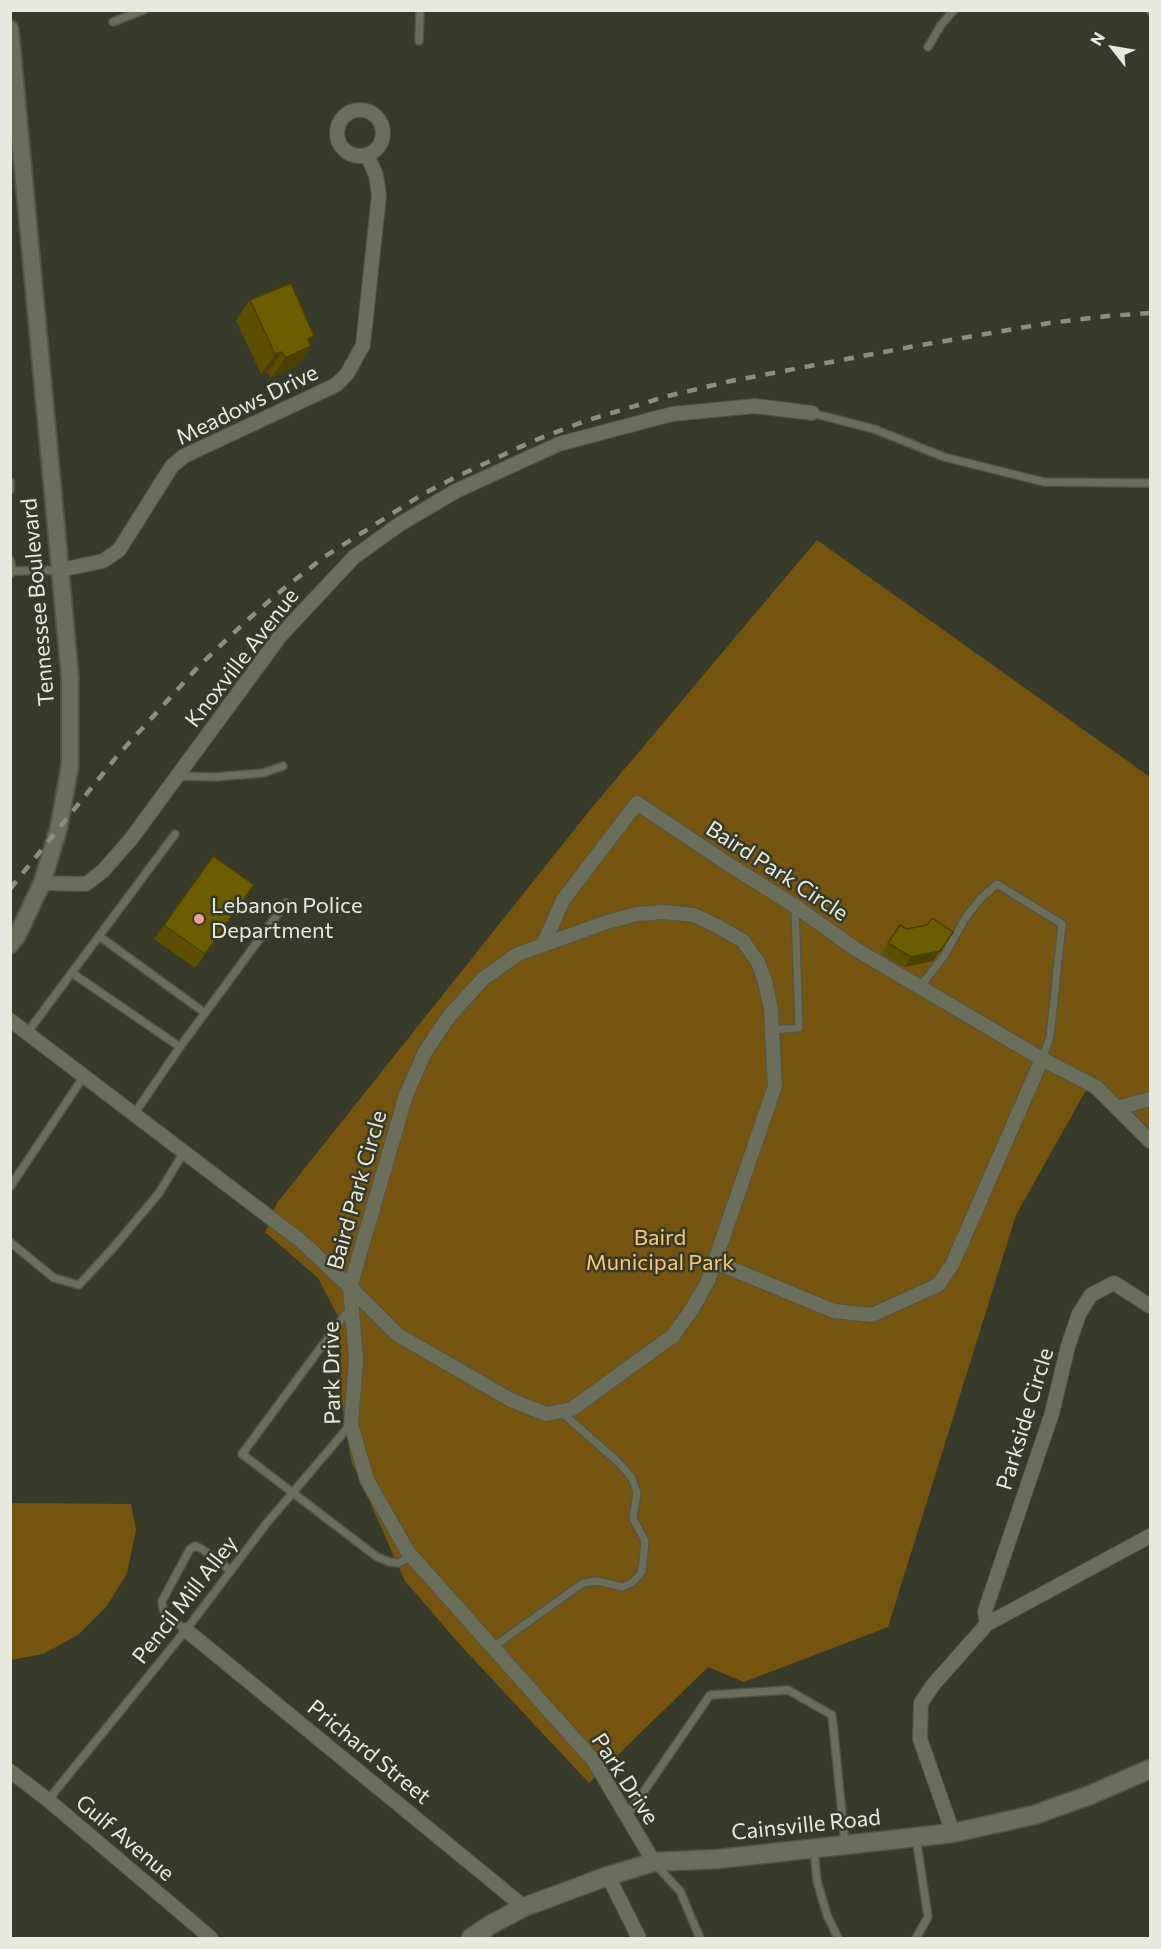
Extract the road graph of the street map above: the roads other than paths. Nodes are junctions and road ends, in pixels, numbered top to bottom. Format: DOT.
graph roads {
  1 [pos="144,10"];
  2 [pos="420,10"];
  3 [pos="954,10"];
  4 [pos="113,22"];
  5 [pos="10,29"];
  6 [pos="419,41"];
  7 [pos="928,47"];
  8 [pos="368,155"];
  9 [pos="812,412"];
  10 [pos="10,483"];
  11 [pos="1150,483"];
  12 [pos="10,490"];
  13 [pos="10,560"];
  14 [pos="60,570"];
  15 [pos="12,572"];
  16 [pos="283,766"];
  17 [pos="177,776"];
  18 [pos="175,834"];
  19 [pos="42,883"];
  20 [pos="286,903"];
  21 [pos="795,906"];
  22 [pos="99,936"];
  23 [pos="10,945"];
  24 [pos="543,945"];
  25 [pos="72,973"];
  26 [pos="920,987"];
  27 [pos="205,1013"];
  28 [pos="10,1020"];
  29 [pos="772,1030"];
  30 [pos="27,1033"];
  31 [pos="180,1047"];
  32 [pos="1042,1059"];
  33 [pos="84,1076"];
  34 [pos="1150,1099"];
  35 [pos="1118,1108"];
  36 [pos="134,1114"];
  37 [pos="1150,1141"];
  38 [pos="184,1152"];
  39 [pos="10,1187"];
  40 [pos="10,1242"];
  41 [pos="715,1262"];
  42 [pos="350,1287"];
  43 [pos="1150,1305"];
  44 [pos="351,1306"];
  45 [pos="560,1411"];
  46 [pos="351,1424"];
  47 [pos="292,1493"];
  48 [pos="1150,1536"];
  49 [pos="413,1557"];
  50 [pos="231,1571"];
  51 [pos="987,1624"];
  52 [pos="186,1630"];
  53 [pos="493,1647"];
  54 [pos="1150,1769"];
  55 [pos="10,1771"];
  56 [pos="48,1800"];
  57 [pos="627,1816"];
  58 [pos="953,1833"];
  59 [pos="916,1837"];
  60 [pos="845,1845"];
  61 [pos="814,1849"];
  62 [pos="654,1862"];
  63 [pos="608,1875"];
  64 [pos="524,1907"];
  65 [pos="211,1938"];
  66 [pos="471,1938"];
  67 [pos="639,1938"];
  68 [pos="700,1938"];
  69 [pos="838,1938"];
  70 [pos="916,1938"];
  1 -- 4 [label="lane"];
  2 -- 6 [label="lane"];
  3 -- 7 [label="lane"];
  5 -- 14 [label="street, Tennessee Boulevard"];
  8 -- 14 [label="street, Meadows Drive"];
  9 -- 11 [label="lane"];
  9 -- 17 [label="street, Knoxville Avenue"];
  10 -- 12 [label="lane"];
  13 -- 15 [label="lane"];
  14 -- 15 [label="lane"];
  14 -- 19 [label="street, Tennessee Boulevard"];
  16 -- 17 [label="lane"];
  17 -- 19 [label="street, Knoxville Avenue"];
  18 -- 22 [label="lane"];
  19 -- 23 [label="street, Tennessee Boulevard"];
  20 -- 27 [label="lane"];
  21 -- 24 [label="street, Baird Park Circle"];
  21 -- 26 [label="street, Baird Park Circle"];
  21 -- 29 [label="lane"];
  22 -- 25 [label="lane"];
  22 -- 27 [label="lane"];
  24 -- 29 [label="street, Baird Park Circle"];
  24 -- 42 [label="street, Baird Park Circle"];
  25 -- 30 [label="lane"];
  25 -- 31 [label="lane"];
  26 -- 32 [label="street, Baird Park Circle"];
  26 -- 32 [label="lane"];
  27 -- 31 [label="lane"];
  28 -- 30 [label="street"];
  29 -- 41 [label="street, Baird Park Circle"];
  30 -- 33 [label="street"];
  31 -- 36 [label="lane"];
  32 -- 35 [label="street, Baird Park Circle"];
  32 -- 41 [label="street"];
  33 -- 36 [label="street"];
  33 -- 39 [label="lane"];
  34 -- 35 [label="street"];
  35 -- 37 [label="street, Baird Park Circle"];
  36 -- 38 [label="street"];
  38 -- 40 [label="lane"];
  38 -- 42 [label="street"];
  41 -- 45 [label="street, Baird Park Circle"];
  42 -- 44 [label="street, Park Drive"];
  42 -- 45 [label="street, Baird Park Circle"];
  43 -- 51 [label="street, Parkside Circle"];
  44 -- 46 [label="street, Park Drive"];
  44 -- 47 [label="lane"];
  45 -- 53 [label="lane"];
  46 -- 47 [label="lane, Pencil Mill Alley"];
  46 -- 49 [label="street, Park Drive"];
  47 -- 49 [label="lane"];
  47 -- 50 [label="lane, Pencil Mill Alley"];
  48 -- 51 [label="street"];
  49 -- 53 [label="street, Park Drive"];
  50 -- 52 [label="lane, Pencil Mill Alley"];
  50 -- 52 [label="lane"];
  51 -- 58 [label="street"];
  52 -- 56 [label="lane, Pencil Mill Alley"];
  52 -- 64 [label="street, Prichard Street"];
  53 -- 57 [label="street, Park Drive"];
  54 -- 58 [label="main road, Cainsville Road"];
  55 -- 56 [label="street, Gulf Avenue"];
  56 -- 65 [label="street, Gulf Avenue"];
  57 -- 60 [label="lane"];
  57 -- 62 [label="street, Park Drive"];
  58 -- 59 [label="main road, Cainsville Road"];
  59 -- 60 [label="main road, Cainsville Road"];
  59 -- 70 [label="lane"];
  60 -- 61 [label="main road, Cainsville Road"];
  61 -- 62 [label="main road, Cainsville Road"];
  61 -- 69 [label="lane"];
  62 -- 63 [label="main road, Cainsville Road"];
  62 -- 68 [label="lane"];
  63 -- 64 [label="main road, Cainsville Road"];
  63 -- 67 [label="street"];
  64 -- 66 [label="main road, Cainsville Road"];
}
